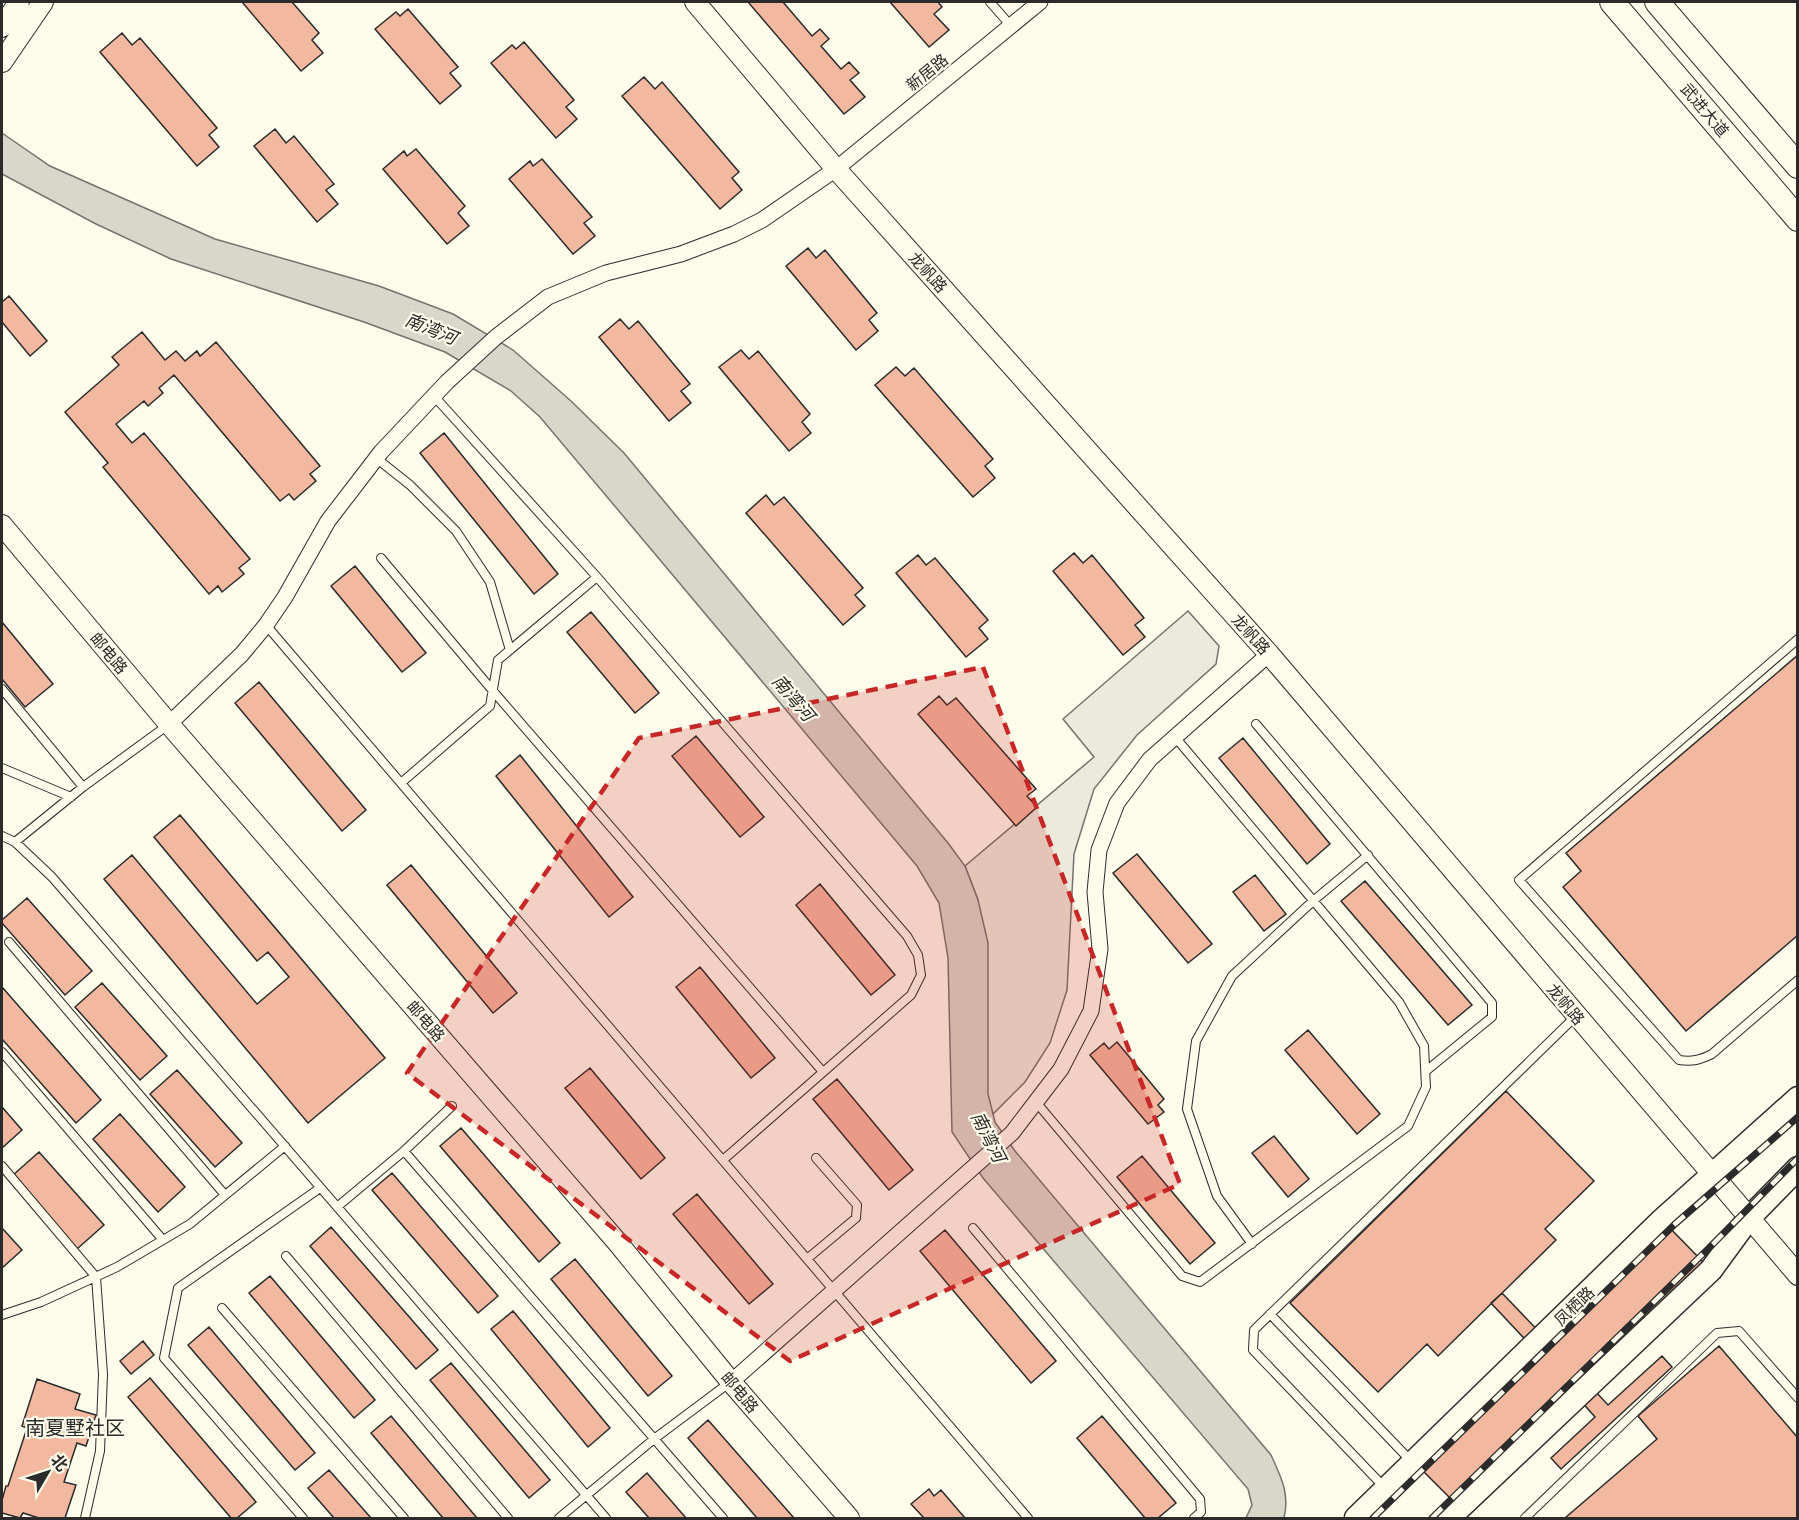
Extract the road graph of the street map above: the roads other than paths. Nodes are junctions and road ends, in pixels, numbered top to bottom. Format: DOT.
graph roads {
  1 [pos="18,2"];
  2 [pos="43,2"];
  3 [pos="695,2"];
  4 [pos="990,2"];
  5 [pos="1040,2"];
  6 [pos="1612,2"];
  7 [pos="1657,2"];
  8 [pos="1011,26"];
  9 [pos="2,27"];
  10 [pos="2,62"];
  11 [pos="1797,166"];
  12 [pos="837,169"];
  13 [pos="1797,219"];
  14 [pos="434,396"];
  15 [pos="376,458"];
  16 [pos="2,525"];
  17 [pos="381,558"];
  18 [pos="597,577"];
  19 [pos="266,625"];
  20 [pos="1797,639"];
  21 [pos="510,650"];
  22 [pos="1269,654"];
  23 [pos="2,689"];
  24 [pos="493,691"];
  25 [pos="169,724"];
  26 [pos="1256,724"];
  27 [pos="1174,737"];
  28 [pos="2,768"];
  29 [pos="401,783"];
  30 [pos="83,788"];
  31 [pos="70,797"];
  32 [pos="2,836"];
  33 [pos="15,842"];
  34 [pos="1368,855"];
  35 [pos="1313,901"];
  36 [pos="9,942"];
  37 [pos="1797,980"];
  38 [pos="1576,1016"];
  39 [pos="2,1053"];
  40 [pos="1426,1071"];
  41 [pos="823,1072"];
  42 [pos="1797,1098"];
  43 [pos="1036,1102"];
  44 [pos="452,1106"];
  45 [pos="285,1146"];
  46 [pos="404,1151"];
  47 [pos="816,1158"];
  48 [pos="723,1160"];
  49 [pos="2,1166"];
  50 [pos="1797,1168"];
  51 [pos="1712,1176"];
  52 [pos="320,1188"];
  53 [pos="225,1195"];
  54 [pos="337,1207"];
  55 [pos="1749,1218"];
  56 [pos="973,1228"];
  57 [pos="163,1240"];
  58 [pos="1252,1244"];
  59 [pos="286,1256"];
  60 [pos="807,1259"];
  61 [pos="1797,1275"];
  62 [pos="96,1277"];
  63 [pos="834,1290"];
  64 [pos="222,1308"];
  65 [pos="1270,1314"];
  66 [pos="2,1315"];
  67 [pos="731,1382"];
  68 [pos="1797,1398"];
  69 [pos="654,1439"];
  70 [pos="1413,1463"];
  71 [pos="1386,1489"];
  72 [pos="586,1495"];
  73 [pos="85,1518"];
  74 [pos="303,1518"];
  75 [pos="404,1518"];
  76 [pos="508,1518"];
  77 [pos="559,1518"];
  78 [pos="606,1518"];
  79 [pos="723,1518"];
  80 [pos="849,1518"];
  81 [pos="1028,1518"];
  82 [pos="1194,1518"];
  83 [pos="1356,1518"];
  84 [pos="1449,1518"];
  85 [pos="1525,1518"];
  1 -- 9 [label="street"];
  2 -- 10 [label="street"];
  3 -- 12 [label="street, 龙帆路"];
  4 -- 8 [label="lane"];
  5 -- 8 [label="street, 新居路"];
  6 -- 13 [label="main road, 武进大道"];
  7 -- 11 [label="main road, 武进大道"];
  8 -- 12 [label="street, 新居路"];
  12 -- 14 [label="street, 新居路"];
  12 -- 22 [label="street, 龙帆路"];
  14 -- 15 [label="street, 新居路"];
  14 -- 18 [label="lane"];
  15 -- 19 [label="street, 新居路"];
  15 -- 21 [label="lane"];
  16 -- 25 [label="street, 邮电路"];
  17 -- 24 [label="lane"];
  18 -- 21 [label="lane"];
  18 -- 41 [label="lane"];
  19 -- 25 [label="street, 新居路"];
  19 -- 29 [label="lane"];
  20 -- 37 [label="lane"];
  21 -- 24 [label="lane"];
  22 -- 27 [label="street"];
  22 -- 38 [label="street, 龙帆路"];
  23 -- 30 [label="lane"];
  24 -- 29 [label="lane"];
  24 -- 41 [label="lane"];
  25 -- 30 [label="lane"];
  25 -- 67 [label="street, 邮电路"];
  26 -- 34 [label="lane"];
  27 -- 35 [label="lane"];
  27 -- 43 [label="street"];
  28 -- 31 [label="lane"];
  29 -- 48 [label="lane"];
  30 -- 31 [label="lane"];
  31 -- 33 [label="lane"];
  32 -- 33 [label="lane"];
  33 -- 45 [label="lane"];
  34 -- 35 [label="lane"];
  34 -- 40 [label="lane"];
  35 -- 40 [label="lane"];
  35 -- 58 [label="lane"];
  36 -- 53 [label="lane"];
  38 -- 51 [label="street, 龙帆路"];
  38 -- 65 [label="lane"];
  39 -- 57 [label="lane"];
  40 -- 58 [label="lane"];
  41 -- 48 [label="lane"];
  42 -- 51 [label="main road, 凤栖路"];
  43 -- 58 [label="lane"];
  43 -- 63 [label="street"];
  44 -- 46 [label="lane"];
  45 -- 52 [label="lane"];
  45 -- 53 [label="lane"];
  46 -- 54 [label="lane"];
  46 -- 69 [label="lane"];
  47 -- 60 [label="lane"];
  48 -- 60 [label="lane"];
  49 -- 62 [label="lane"];
  50 -- 55 [label="main road"];
  51 -- 55 [label="street, 龙帆路"];
  51 -- 70 [label="main road, 凤栖路"];
  52 -- 54 [label="lane"];
  52 -- 74 [label="lane"];
  53 -- 57 [label="lane"];
  54 -- 72 [label="lane"];
  55 -- 61 [label="street, 龙帆路"];
  55 -- 84 [label="main road"];
  56 -- 82 [label="lane"];
  57 -- 62 [label="lane"];
  59 -- 76 [label="lane"];
  60 -- 63 [label="lane"];
  62 -- 66 [label="lane"];
  62 -- 73 [label="lane"];
  63 -- 67 [label="street"];
  63 -- 81 [label="lane"];
  64 -- 75 [label="lane"];
  65 -- 70 [label="lane"];
  65 -- 71 [label="lane"];
  67 -- 69 [label="lane"];
  67 -- 80 [label="street, 邮电路"];
  68 -- 85 [label="lane"];
  69 -- 72 [label="lane"];
  69 -- 79 [label="lane"];
  70 -- 71 [label="main road, 凤栖路"];
  71 -- 83 [label="main road, 凤栖路"];
  72 -- 77 [label="lane"];
  72 -- 78 [label="lane"];
}
